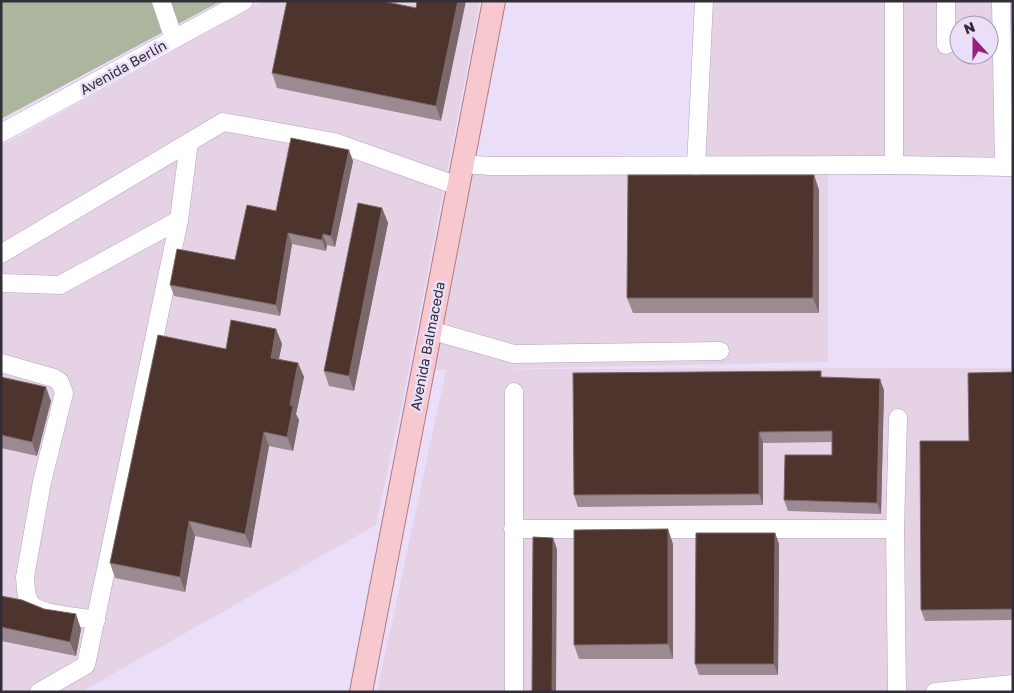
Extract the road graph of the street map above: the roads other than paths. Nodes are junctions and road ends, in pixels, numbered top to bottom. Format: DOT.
graph roads {
  1 [pos="161,1"];
  2 [pos="244,1"];
  3 [pos="494,1"];
  4 [pos="704,1"];
  5 [pos="894,1"];
  6 [pos="946,1"];
  7 [pos="1001,1"];
  8 [pos="174,39"];
  9 [pos="946,45"];
  10 [pos="1,133"];
  11 [pos="189,142"];
  12 [pos="462,164"];
  13 [pos="894,165"];
  14 [pos="696,166"];
  15 [pos="1008,167"];
  16 [pos="458,186"];
  17 [pos="179,220"];
  18 [pos="1,254"];
  19 [pos="1,283"];
  20 [pos="430,330"];
  21 [pos="720,351"];
  22 [pos="1,363"];
  23 [pos="514,392"];
  24 [pos="898,418"];
  25 [pos="513,529"];
  26 [pos="895,529"];
  27 [pos="96,620"];
  28 [pos="1013,684"];
  29 [pos="38,692"];
  30 [pos="361,692"];
  31 [pos="514,692"];
  32 [pos="897,692"];
  33 [pos="935,692"];
  1 -- 8 [label="street"];
  2 -- 8 [label="street, Avenida Berlín"];
  3 -- 12 [label="main road, Avenida Balmaceda"];
  4 -- 14 [label="street"];
  5 -- 13 [label="street"];
  6 -- 9 [label="street"];
  7 -- 15 [label="street"];
  8 -- 10 [label="street, Avenida Berlín"];
  11 -- 16 [label="street"];
  11 -- 17 [label="street"];
  11 -- 18 [label="street"];
  12 -- 14 [label="street"];
  12 -- 16 [label="main road, Avenida Balmaceda"];
  13 -- 14 [label="street"];
  13 -- 15 [label="street"];
  16 -- 20 [label="main road, Avenida Balmaceda"];
  17 -- 19 [label="street"];
  17 -- 27 [label="street"];
  20 -- 21 [label="street"];
  20 -- 30 [label="main road, Avenida Balmaceda"];
  22 -- 27 [label="street"];
  23 -- 25 [label="street"];
  24 -- 26 [label="street"];
  25 -- 26 [label="street"];
  25 -- 31 [label="street"];
  26 -- 32 [label="street"];
  27 -- 29 [label="street"];
  28 -- 33 [label="street"];
}
